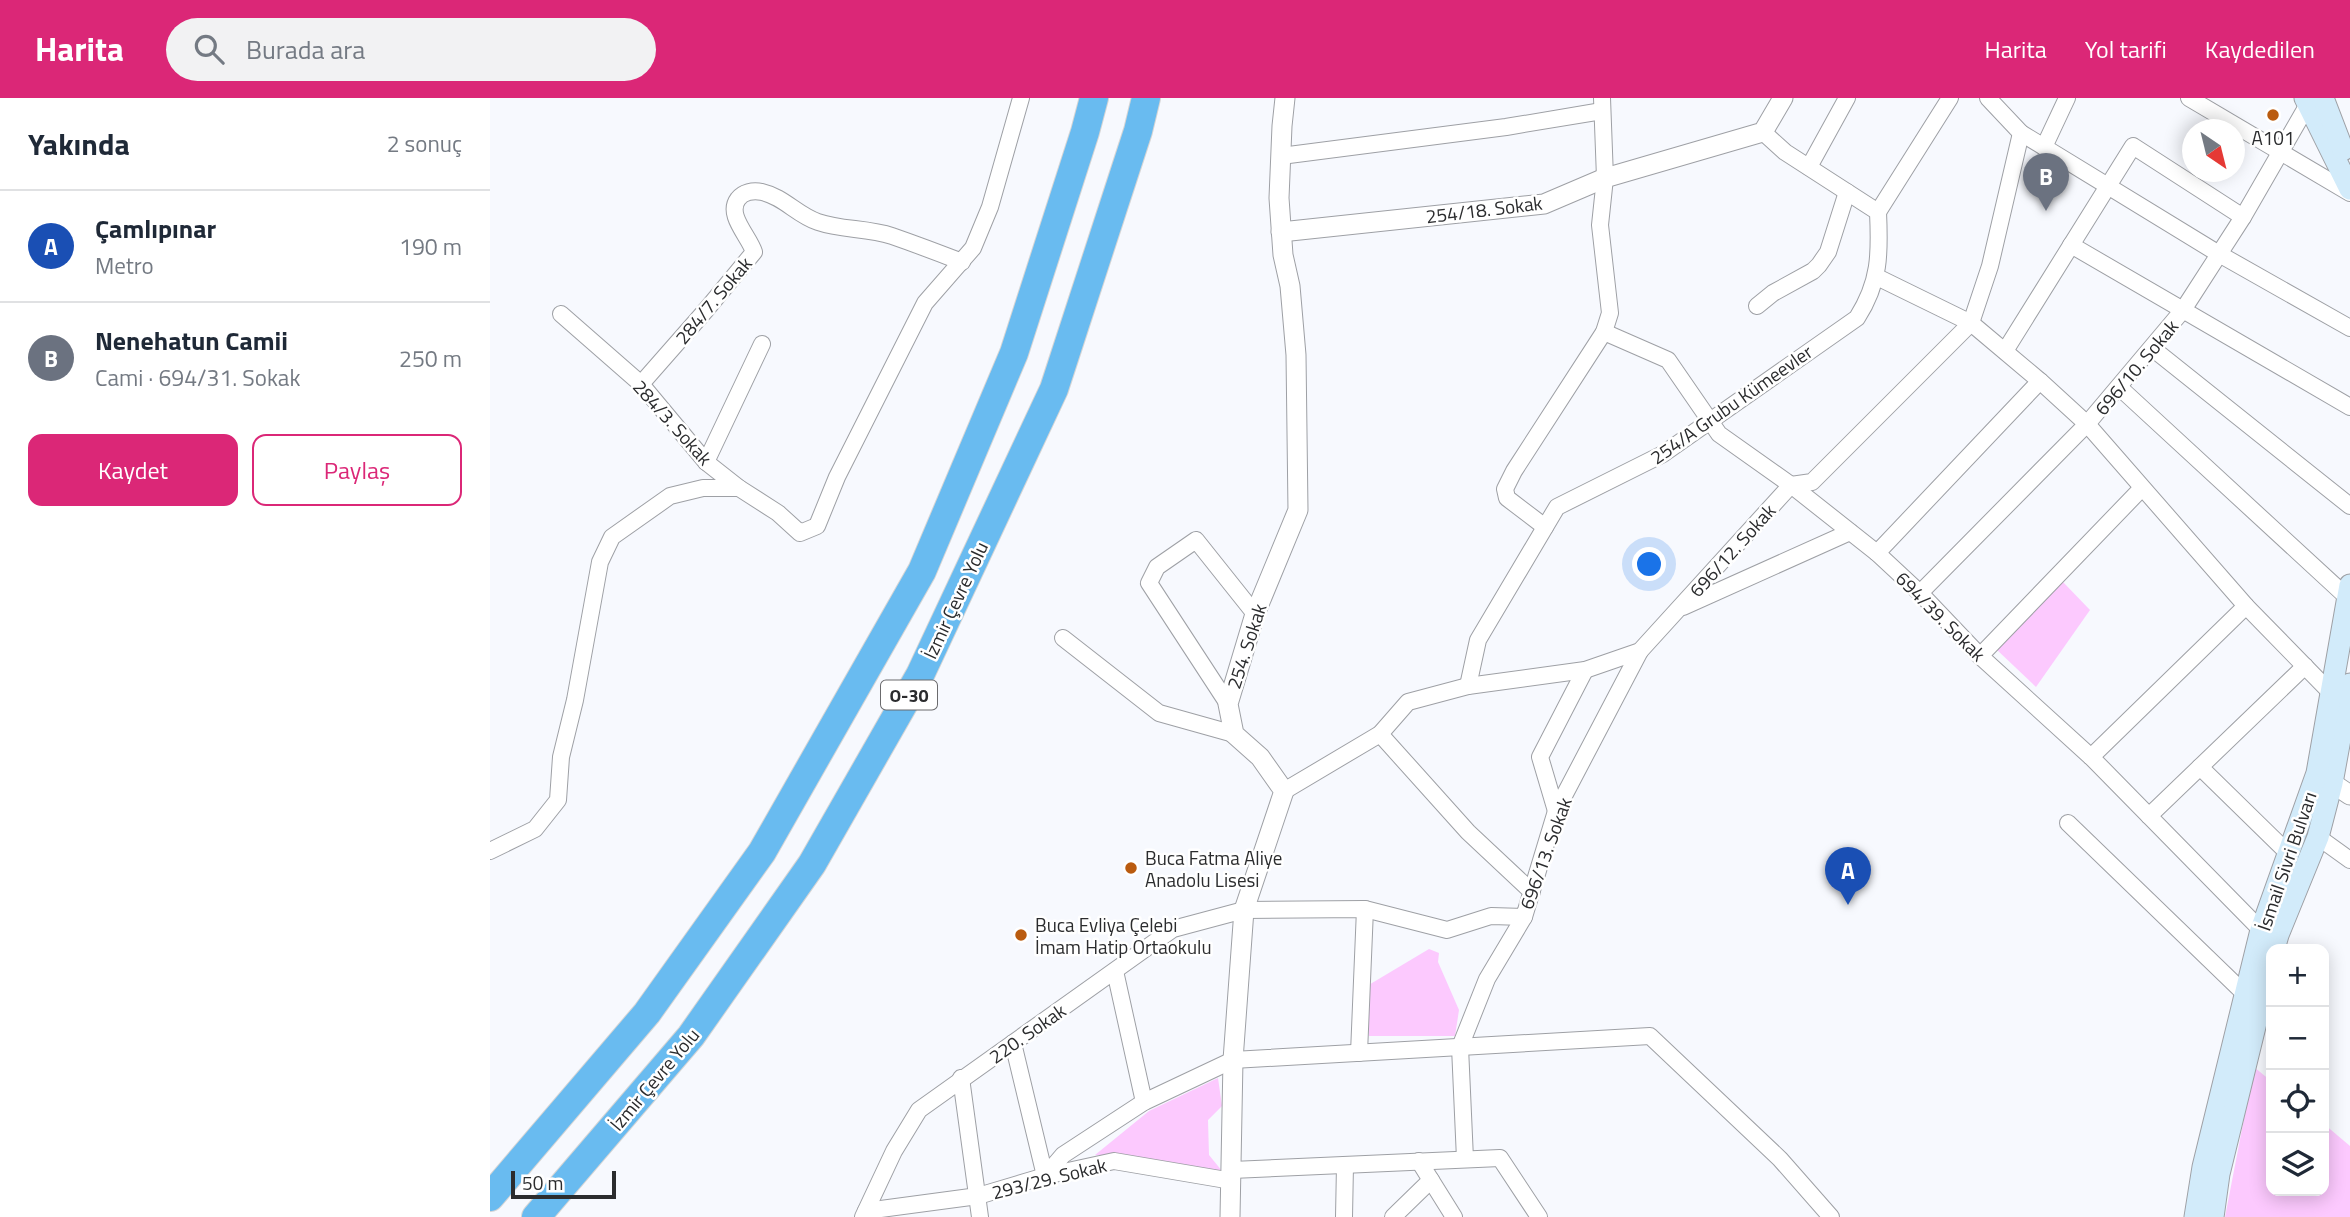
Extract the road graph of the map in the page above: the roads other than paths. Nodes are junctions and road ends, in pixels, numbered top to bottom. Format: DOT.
graph roads {
  1 [pos="1021,98"];
  2 [pos="1094,98"];
  3 [pos="1146,98"];
  4 [pos="1285,98"];
  5 [pos="1783,98"];
  6 [pos="1847,98"];
  7 [pos="1950,98"];
  8 [pos="1989,98"];
  9 [pos="2067,98"];
  10 [pos="2189,98"];
  11 [pos="2312,101"];
  12 [pos="1602,104"];
  13 [pos="1763,132"];
  14 [pos="2021,133"];
  15 [pos="2044,147"];
  16 [pos="2282,153"];
  17 [pos="1281,156"];
  18 [pos="2349,161"];
  19 [pos="1809,167"];
  20 [pos="1605,178"];
  21 [pos="2109,185"];
  22 [pos="2350,191"];
  23 [pos="1847,192"];
  24 [pos="1878,212"];
  25 [pos="2243,217"];
  26 [pos="1281,232"];
  27 [pos="2071,245"];
  28 [pos="2219,254"];
  29 [pos="962,262"];
  30 [pos="1877,276"];
  31 [pos="1757,306"];
  32 [pos="2183,310"];
  33 [pos="561,314"];
  34 [pos="1971,323"];
  35 [pos="2350,328"];
  36 [pos="1604,332"];
  37 [pos="762,344"];
  38 [pos="2152,348"];
  39 [pos="2005,351"];
  40 [pos="2040,381"];
  41 [pos="641,384"];
  42 [pos="2119,387"];
  43 [pos="2350,407"];
  44 [pos="1709,421"];
  45 [pos="2087,425"];
  46 [pos="706,462"];
  47 [pos="1791,485"];
  48 [pos="739,488"];
  49 [pos="2141,489"];
  50 [pos="2350,506"];
  51 [pos="1545,527"];
  52 [pos="1850,532"];
  53 [pos="1877,552"];
  54 [pos="2349,592"];
  55 [pos="1920,593"];
  56 [pos="2246,606"];
  57 [pos="1678,609"];
  58 [pos="1255,614"];
  59 [pos="1063,638"];
  60 [pos="1640,651"];
  61 [pos="1980,656"];
  62 [pos="2305,666"];
  63 [pos="1585,670"];
  64 [pos="1468,685"];
  65 [pos="2340,688"];
  66 [pos="1228,704"];
  67 [pos="1234,734"];
  68 [pos="1380,734"];
  69 [pos="2091,757"];
  70 [pos="2200,767"];
  71 [pos="2341,789"];
  72 [pos="1284,791"];
  73 [pos="1556,811"];
  74 [pos="2149,816"];
  75 [pos="2068,823"];
  76 [pos="2318,837"];
  77 [pos="490,851"];
  78 [pos="2288,853"];
  79 [pos="2350,860"];
  80 [pos="1532,892"];
  81 [pos="1365,909"];
  82 [pos="1244,910"];
  83 [pos="1524,916"];
  84 [pos="2261,930"];
  85 [pos="2275,944"];
  86 [pos="1115,971"];
  87 [pos="2266,971"];
  88 [pos="2254,996"];
  89 [pos="1013,1043"];
  90 [pos="1460,1047"];
  91 [pos="1359,1053"];
  92 [pos="1233,1060"];
  93 [pos="961,1078"];
  94 [pos="1144,1102"];
  95 [pos="1465,1159"];
  96 [pos="1419,1161"];
  97 [pos="1345,1165"];
  98 [pos="1045,1176"];
  99 [pos="1232,1176"];
  100 [pos="1431,1180"];
  101 [pos="490,1196"];
  102 [pos="978,1196"];
  103 [pos="864,1214"];
  104 [pos="536,1217"];
  105 [pos="980,1217"];
  106 [pos="1230,1217"];
  107 [pos="1344,1217"];
  108 [pos="1393,1217"];
  109 [pos="1454,1217"];
  110 [pos="1539,1217"];
  111 [pos="1830,1217"];
  112 [pos="2195,1217"];
  113 [pos="2213,1217"];
  1 -- 29 [label="street"];
  2 -- 101 [label="highway, O-30"];
  3 -- 104 [label="highway, İzmir Çevre Yolu / O-30"];
  4 -- 17 [label="street, 254. Sokak"];
  5 -- 13 [label="street"];
  6 -- 19 [label="street"];
  7 -- 24 [label="street"];
  8 -- 14 [label="street"];
  9 -- 15 [label="street"];
  10 -- 16 [label="street"];
  11 -- 16 [label="street, 696/10. Sokak"];
  11 -- 18 [label="main road"];
  11 -- 22 [label="main road"];
  12 -- 17 [label="street"];
  12 -- 20 [label="street"];
  13 -- 19 [label="street"];
  13 -- 20 [label="street, 254/18. Sokak"];
  14 -- 15 [label="street"];
  14 -- 34 [label="street, 696/12. Sokak"];
  15 -- 21 [label="street"];
  16 -- 22 [label="street"];
  16 -- 25 [label="street, 696/10. Sokak"];
  17 -- 26 [label="street, 254. Sokak"];
  19 -- 23 [label="street"];
  20 -- 26 [label="street, 254/18. Sokak"];
  20 -- 36 [label="street"];
  21 -- 25 [label="street"];
  21 -- 27 [label="street"];
  21 -- 28 [label="street"];
  23 -- 24 [label="street"];
  23 -- 31 [label="street"];
  24 -- 30 [label="street, 254/A Grubu Kümeevler"];
  25 -- 28 [label="street, 696/10. Sokak"];
  26 -- 58 [label="street, 254. Sokak"];
  27 -- 32 [label="street"];
  27 -- 39 [label="street"];
  28 -- 32 [label="street, 696/10. Sokak"];
  28 -- 35 [label="street"];
  29 -- 41 [label="street, 284/7. Sokak"];
  29 -- 48 [label="street, 284/3. Sokak"];
  30 -- 34 [label="street"];
  30 -- 44 [label="street, 254/A Grubu Kümeevler"];
  32 -- 38 [label="street, 696/10. Sokak"];
  32 -- 43 [label="street"];
  33 -- 41 [label="street, 284/3. Sokak"];
  34 -- 39 [label="street"];
  34 -- 47 [label="street, 696/12. Sokak"];
  36 -- 44 [label="street, 694/39. Sokak"];
  36 -- 51 [label="street"];
  37 -- 46 [label="street"];
  38 -- 42 [label="street, 696/10. Sokak"];
  38 -- 50 [label="street"];
  39 -- 40 [label="street"];
  40 -- 45 [label="street"];
  40 -- 53 [label="street"];
  41 -- 46 [label="street, 284/3. Sokak"];
  42 -- 45 [label="street, 696/10. Sokak"];
  42 -- 54 [label="street"];
  44 -- 47 [label="street, 694/39. Sokak"];
  44 -- 51 [label="street, 254/A Grubu Kümeevler"];
  45 -- 49 [label="street"];
  45 -- 55 [label="street, 696/10. Sokak"];
  46 -- 48 [label="street, 284/3. Sokak"];
  47 -- 52 [label="street, 694/39. Sokak"];
  47 -- 57 [label="street, 696/12. Sokak"];
  48 -- 77 [label="street"];
  49 -- 56 [label="street"];
  49 -- 61 [label="street"];
  51 -- 64 [label="street, 254/A Grubu Kümeevler"];
  52 -- 53 [label="street, 694/39. Sokak"];
  52 -- 57 [label="street"];
  53 -- 55 [label="street, 694/39. Sokak"];
  54 -- 65 [label="main road, İsmail Sivri Bulvarı"];
  55 -- 61 [label="street, 694/39. Sokak"];
  56 -- 62 [label="street"];
  56 -- 69 [label="street"];
  57 -- 60 [label="street, 696/12. Sokak"];
  58 -- 66 [label="street, 254. Sokak"];
  58 -- 66 [label="street"];
  59 -- 67 [label="street"];
  60 -- 63 [label="street, 696/12. Sokak"];
  60 -- 73 [label="street, 696/13. Sokak"];
  61 -- 69 [label="street, 694/39. Sokak"];
  62 -- 65 [label="street"];
  62 -- 70 [label="street"];
  63 -- 64 [label="street, 696/12. Sokak"];
  63 -- 73 [label="street"];
  64 -- 68 [label="street, 696/12. Sokak"];
  65 -- 71 [label="main road, İsmail Sivri Bulvarı"];
  65 -- 78 [label="main road, İsmail Sivri Bulvarı"];
  66 -- 67 [label="street, 254. Sokak"];
  67 -- 72 [label="street"];
  68 -- 72 [label="street, 696/12. Sokak"];
  68 -- 80 [label="street"];
  69 -- 74 [label="street, 694/39. Sokak"];
  70 -- 74 [label="street"];
  70 -- 78 [label="street"];
  71 -- 76 [label="main road, İsmail Sivri Bulvarı"];
  72 -- 82 [label="street"];
  73 -- 80 [label="street, 696/13. Sokak"];
  74 -- 84 [label="street, 694/39. Sokak"];
  75 -- 88 [label="street"];
  76 -- 79 [label="street"];
  76 -- 85 [label="main road, İsmail Sivri Bulvarı"];
  78 -- 84 [label="main road, İsmail Sivri Bulvarı"];
  80 -- 83 [label="street, 696/13. Sokak"];
  81 -- 82 [label="street, 696/13. Sokak"];
  81 -- 83 [label="street, 696/13. Sokak"];
  81 -- 91 [label="street"];
  82 -- 86 [label="street, 220. Sokak"];
  82 -- 92 [label="street"];
  83 -- 90 [label="street"];
  84 -- 88 [label="main road, İsmail Sivri Bulvarı"];
  86 -- 89 [label="street, 220. Sokak"];
  86 -- 94 [label="street"];
  87 -- 88 [label="main road, İsmail Sivri Bulvarı"];
  88 -- 112 [label="main road, İsmail Sivri Bulvarı"];
  88 -- 113 [label="main road, İsmail Sivri Bulvarı"];
  89 -- 93 [label="street, 220. Sokak"];
  89 -- 98 [label="street"];
  90 -- 91 [label="street"];
  90 -- 95 [label="street"];
  90 -- 111 [label="street"];
  91 -- 92 [label="street"];
  92 -- 94 [label="street"];
  92 -- 99 [label="street"];
  93 -- 102 [label="street"];
  93 -- 103 [label="street, 220. Sokak"];
  94 -- 98 [label="street"];
  95 -- 96 [label="street, 293/29. Sokak"];
  95 -- 110 [label="street, 293/29. Sokak"];
  96 -- 97 [label="street, 293/29. Sokak"];
  96 -- 100 [label="street"];
  97 -- 99 [label="street, 293/29. Sokak"];
  97 -- 107 [label="street"];
  98 -- 99 [label="street, 293/29. Sokak"];
  98 -- 102 [label="street, 293/29. Sokak"];
  99 -- 106 [label="street"];
  100 -- 108 [label="street"];
  100 -- 109 [label="street"];
  102 -- 103 [label="street, 293/29. Sokak"];
  102 -- 105 [label="street"];
}
